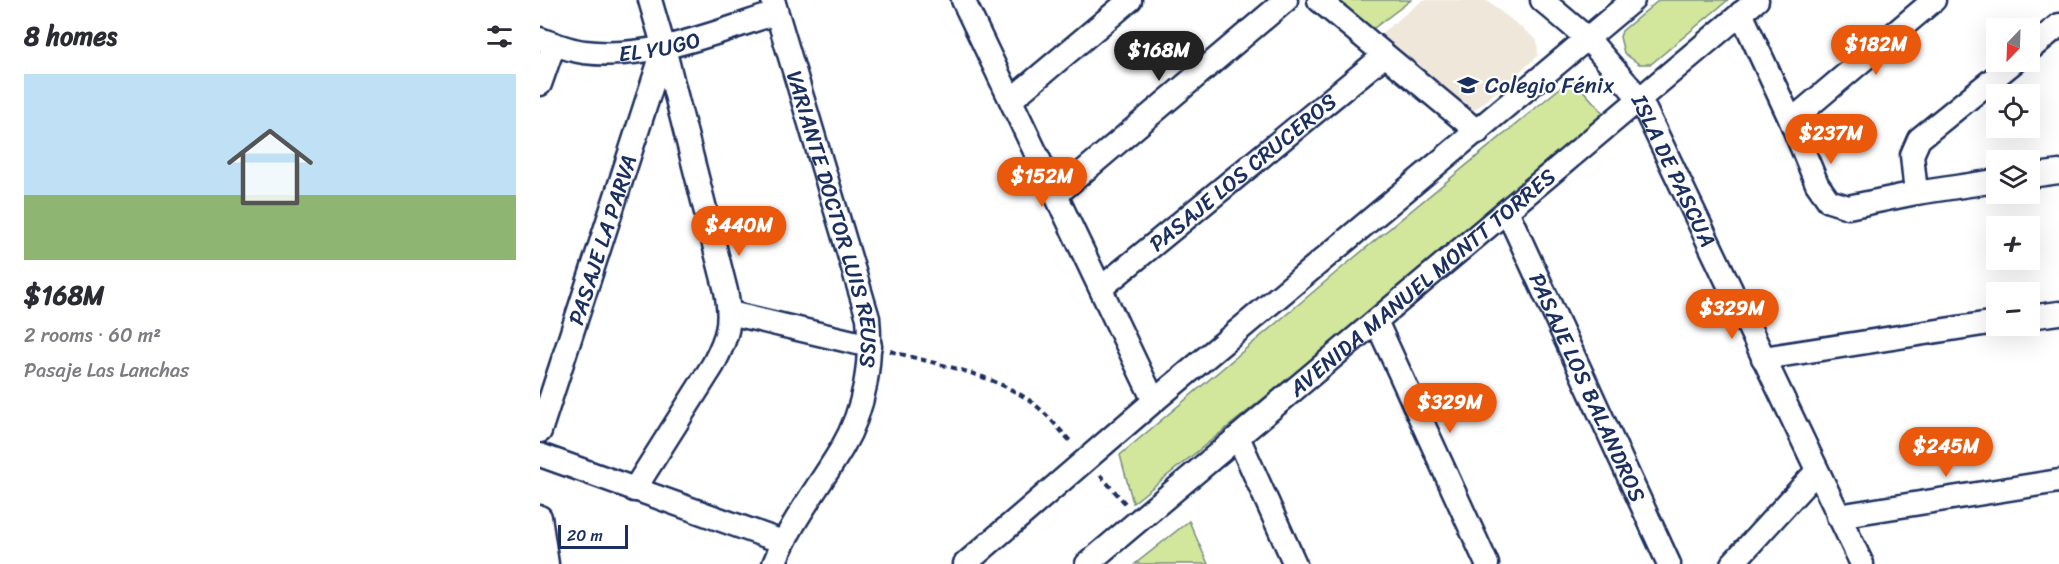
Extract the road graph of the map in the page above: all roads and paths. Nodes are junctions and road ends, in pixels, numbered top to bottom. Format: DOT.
graph roads {
  1 [pos="650,0"];
  2 [pos="1130,0"];
  3 [pos="1286,0"];
  4 [pos="1319,0"];
  5 [pos="1542,0"];
  6 [pos="1633,0"];
  7 [pos="1934,0"];
  8 [pos="968,2"];
  9 [pos="774,7"];
  10 [pos="1749,7"];
  11 [pos="2059,25"];
  12 [pos="1588,39"];
  13 [pos="547,41"];
  14 [pos="2040,41"];
  15 [pos="664,48"];
  16 [pos="1385,55"];
  17 [pos="2002,72"];
  18 [pos="540,84"];
  19 [pos="1012,99"];
  20 [pos="1640,99"];
  21 [pos="1791,121"];
  22 [pos="1478,132"];
  23 [pos="2059,172"];
  24 [pos="2040,175"];
  25 [pos="1986,182"];
  26 [pos="1916,193"];
  27 [pos="1057,194"];
  28 [pos="1507,211"];
  29 [pos="1101,288"];
  30 [pos="2059,312"];
  31 [pos="730,314"];
  32 [pos="2040,315"];
  33 [pos="1376,321"];
  34 [pos="1986,324"];
  35 [pos="870,345"];
  36 [pos="1763,358"];
  37 [pos="1154,401"];
  38 [pos="540,430"];
  39 [pos="1238,437"];
  40 [pos="540,455"];
  41 [pos="1086,459"];
  42 [pos="1817,471"];
  43 [pos="2059,481"];
  44 [pos="634,490"];
  45 [pos="1839,516"];
  46 [pos="540,517"];
  47 [pos="1139,520"];
  48 [pos="783,542"];
  49 [pos="547,564"];
  50 [pos="774,564"];
  51 [pos="965,564"];
  52 [pos="1087,564"];
  53 [pos="1295,564"];
  54 [pos="1487,564"];
  55 [pos="1669,564"];
  56 [pos="1732,564"];
  57 [pos="1862,564"];
  1 -- 15 [label="street"];
  2 -- 19 [label="street"];
  3 -- 27 [label="street"];
  4 -- 16 [label="street"];
  5 -- 12 [label="street, ISLA DE PASCUA"];
  6 -- 12 [label="street"];
  7 -- 21 [label="street"];
  8 -- 19 [label="street"];
  9 -- 15 [label="street, EL YUGO"];
  9 -- 35 [label="street, VARIANTE DOCTOR LUIS REUSS"];
  10 -- 20 [label="street, AVENIDA MANUEL MONTT TORRES"];
  10 -- 21 [label="street"];
  11 -- 14 [label="street"];
  12 -- 20 [label="street, ISLA DE PASCUA"];
  12 -- 22 [label="street"];
  13 -- 15 [label="street, EL YUGO"];
  13 -- 18 [label="street"];
  15 -- 31 [label="street"];
  15 -- 38 [label="street, PASAJE LA PARVA"];
  16 -- 22 [label="street"];
  16 -- 29 [label="street, PASAJE LOS CRUCEROS"];
  17 -- 26 [label="street"];
  19 -- 27 [label="street"];
  20 -- 28 [label="street, AVENIDA MANUEL MONTT TORRES"];
  20 -- 36 [label="street, ISLA DE PASCUA"];
  21 -- 26 [label="street"];
  22 -- 37 [label="street"];
  23 -- 24 [label="street"];
  25 -- 26 [label="street"];
  27 -- 29 [label="street"];
  28 -- 33 [label="street, AVENIDA MANUEL MONTT TORRES"];
  28 -- 55 [label="street, PASAJE LOS BALANDROS"];
  29 -- 37 [label="street"];
  30 -- 32 [label="street"];
  31 -- 35 [label="street"];
  31 -- 44 [label="street"];
  33 -- 39 [label="street, AVENIDA MANUEL MONTT TORRES"];
  33 -- 54 [label="street"];
  34 -- 36 [label="street"];
  35 -- 41 [label="path"];
  35 -- 48 [label="street, VARIANTE DOCTOR LUIS REUSS"];
  36 -- 42 [label="street, ISLA DE PASCUA"];
  37 -- 41 [label="street"];
  39 -- 47 [label="street, AVENIDA MANUEL MONTT TORRES"];
  39 -- 53 [label="street"];
  40 -- 44 [label="street"];
  41 -- 47 [label="path"];
  41 -- 51 [label="street"];
  42 -- 45 [label="street, ISLA DE PASCUA"];
  42 -- 56 [label="street"];
  43 -- 45 [label="street"];
  44 -- 48 [label="street"];
  45 -- 57 [label="street, ISLA DE PASCUA"];
  46 -- 49 [label="street"];
  47 -- 52 [label="street, AVENIDA MANUEL MONTT TORRES"];
  48 -- 50 [label="street, VARIANTE DOCTOR LUIS REUSS"];
}
